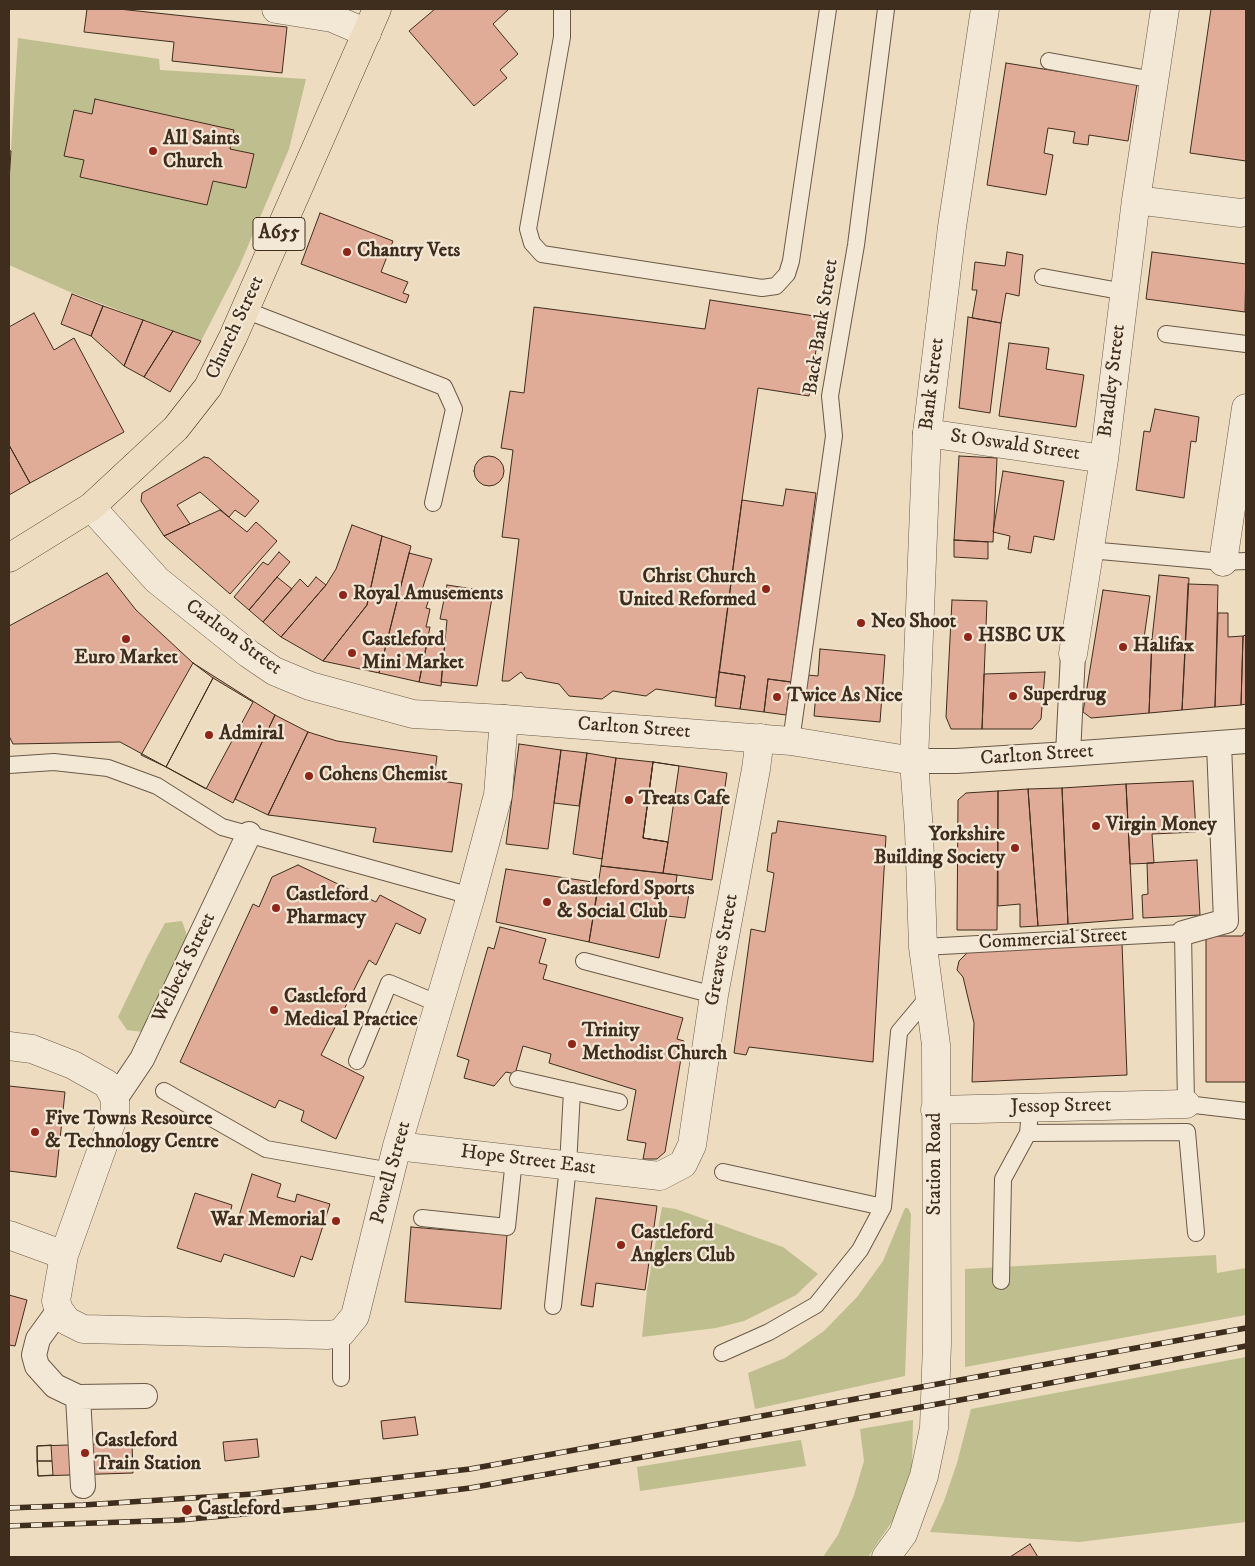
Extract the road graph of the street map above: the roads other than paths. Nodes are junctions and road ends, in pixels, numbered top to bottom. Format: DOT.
graph roads {
  1 [pos="276,9"];
  2 [pos="384,9"];
  3 [pos="562,9"];
  4 [pos="828,9"];
  5 [pos="886,9"];
  6 [pos="985,9"];
  7 [pos="1165,9"];
  8 [pos="304,11"];
  9 [pos="372,21"];
  10 [pos="1049,61"];
  11 [pos="1154,80"];
  12 [pos="1136,200"];
  13 [pos="1246,212"];
  14 [pos="1043,277"];
  15 [pos="1124,292"];
  16 [pos="245,310"];
  17 [pos="1166,334"];
  18 [pos="1246,344"];
  19 [pos="1246,408"];
  20 [pos="927,433"];
  21 [pos="1104,459"];
  22 [pos="433,503"];
  23 [pos="91,506"];
  24 [pos="1089,550"];
  25 [pos="9,558"];
  26 [pos="1235,561"];
  27 [pos="1072,654"];
  28 [pos="504,719"];
  29 [pos="760,738"];
  30 [pos="791,741"];
  31 [pos="1246,741"];
  32 [pos="1219,744"];
  33 [pos="1068,754"];
  34 [pos="914,762"];
  35 [pos="9,765"];
  36 [pos="249,834"];
  37 [pos="471,896"];
  38 [pos="1183,933"];
  39 [pos="922,947"];
  40 [pos="584,961"];
  41 [pos="714,995"];
  42 [pos="930,996"];
  43 [pos="439,1004"];
  44 [pos="9,1046"];
  45 [pos="357,1061"];
  46 [pos="518,1079"];
  47 [pos="164,1091"];
  48 [pos="572,1091"];
  49 [pos="115,1100"];
  50 [pos="619,1102"];
  51 [pos="1186,1104"];
  52 [pos="935,1110"];
  53 [pos="1246,1111"];
  54 [pos="1029,1120"];
  55 [pos="394,1158"];
  56 [pos="514,1159"];
  57 [pos="568,1166"];
  58 [pos="723,1172"];
  59 [pos="660,1176"];
  60 [pos="883,1207"];
  61 [pos="422,1218"];
  62 [pos="1196,1233"];
  63 [pos="9,1234"];
  64 [pos="64,1255"];
  65 [pos="1001,1281"];
  66 [pos="58,1306"];
  67 [pos="552,1306"];
  68 [pos="341,1333"];
  69 [pos="722,1352"];
  70 [pos="341,1378"];
  71 [pos="145,1396"];
  72 [pos="78,1397"];
  73 [pos="83,1486"];
  74 [pos="886,1557"];
  1 -- 8 [label="street"];
  2 -- 9 [label="main road, Church Street / A655"];
  3 -- 4 [label="lane"];
  5 -- 30 [label="lane, Back Bank Street"];
  6 -- 20 [label="street, Bank Street"];
  7 -- 11 [label="street, Bradley Street"];
  8 -- 9 [label="street"];
  9 -- 16 [label="main road, Church Street / A655"];
  10 -- 11 [label="lane"];
  11 -- 12 [label="street, Bradley Street"];
  12 -- 13 [label="street"];
  12 -- 15 [label="street, Bradley Street"];
  14 -- 15 [label="lane"];
  15 -- 21 [label="street, Bradley Street"];
  16 -- 22 [label="lane"];
  16 -- 23 [label="main road, Church Street / A655"];
  17 -- 18 [label="lane"];
  19 -- 26 [label="street"];
  20 -- 21 [label="street, St Oswald Street"];
  20 -- 34 [label="street, Bank Street"];
  21 -- 24 [label="street, Bradley Street"];
  23 -- 25 [label="main road, A655"];
  23 -- 28 [label="street, Carlton Street"];
  24 -- 26 [label="lane"];
  24 -- 27 [label="street, Bradley Street"];
  27 -- 33 [label="street, Bradley Street"];
  28 -- 29 [label="street, Carlton Street"];
  28 -- 37 [label="street, Powell Street"];
  29 -- 30 [label="street, Carlton Street"];
  29 -- 41 [label="street, Greaves Street"];
  30 -- 34 [label="street, Carlton Street"];
  31 -- 32 [label="street, Carlton Street"];
  32 -- 33 [label="street, Carlton Street"];
  32 -- 38 [label="street, Commercial Street"];
  33 -- 34 [label="street, Carlton Street"];
  34 -- 39 [label="street, Station Road"];
  35 -- 36 [label="lane"];
  36 -- 37 [label="lane"];
  36 -- 49 [label="street, Welbeck Street"];
  37 -- 43 [label="street, Powell Street"];
  38 -- 39 [label="lane, Commercial Street"];
  38 -- 51 [label="lane"];
  39 -- 42 [label="street, Station Road"];
  40 -- 41 [label="lane"];
  41 -- 59 [label="street, Greaves Street"];
  42 -- 52 [label="street, Station Road"];
  42 -- 60 [label="lane"];
  43 -- 45 [label="lane"];
  43 -- 55 [label="street, Powell Street"];
  44 -- 49 [label="street"];
  46 -- 48 [label="lane"];
  47 -- 55 [label="lane"];
  48 -- 50 [label="lane"];
  48 -- 57 [label="lane"];
  49 -- 64 [label="street, Welbeck Street"];
  51 -- 53 [label="lane"];
  51 -- 54 [label="street, Jessop Street"];
  52 -- 54 [label="street, Jessop Street"];
  52 -- 74 [label="street, Station Road"];
  54 -- 62 [label="lane"];
  54 -- 65 [label="lane"];
  55 -- 56 [label="street, Hope Street East"];
  55 -- 68 [label="street, Powell Street"];
  56 -- 57 [label="street, Hope Street East"];
  56 -- 61 [label="lane"];
  57 -- 59 [label="street, Hope Street East"];
  57 -- 67 [label="lane"];
  58 -- 60 [label="lane"];
  60 -- 69 [label="lane"];
  63 -- 64 [label="street"];
  64 -- 66 [label="street, Welbeck Street"];
  66 -- 68 [label="street"];
  66 -- 72 [label="street"];
  68 -- 70 [label="lane"];
  71 -- 72 [label="street"];
  72 -- 73 [label="street"];
}
